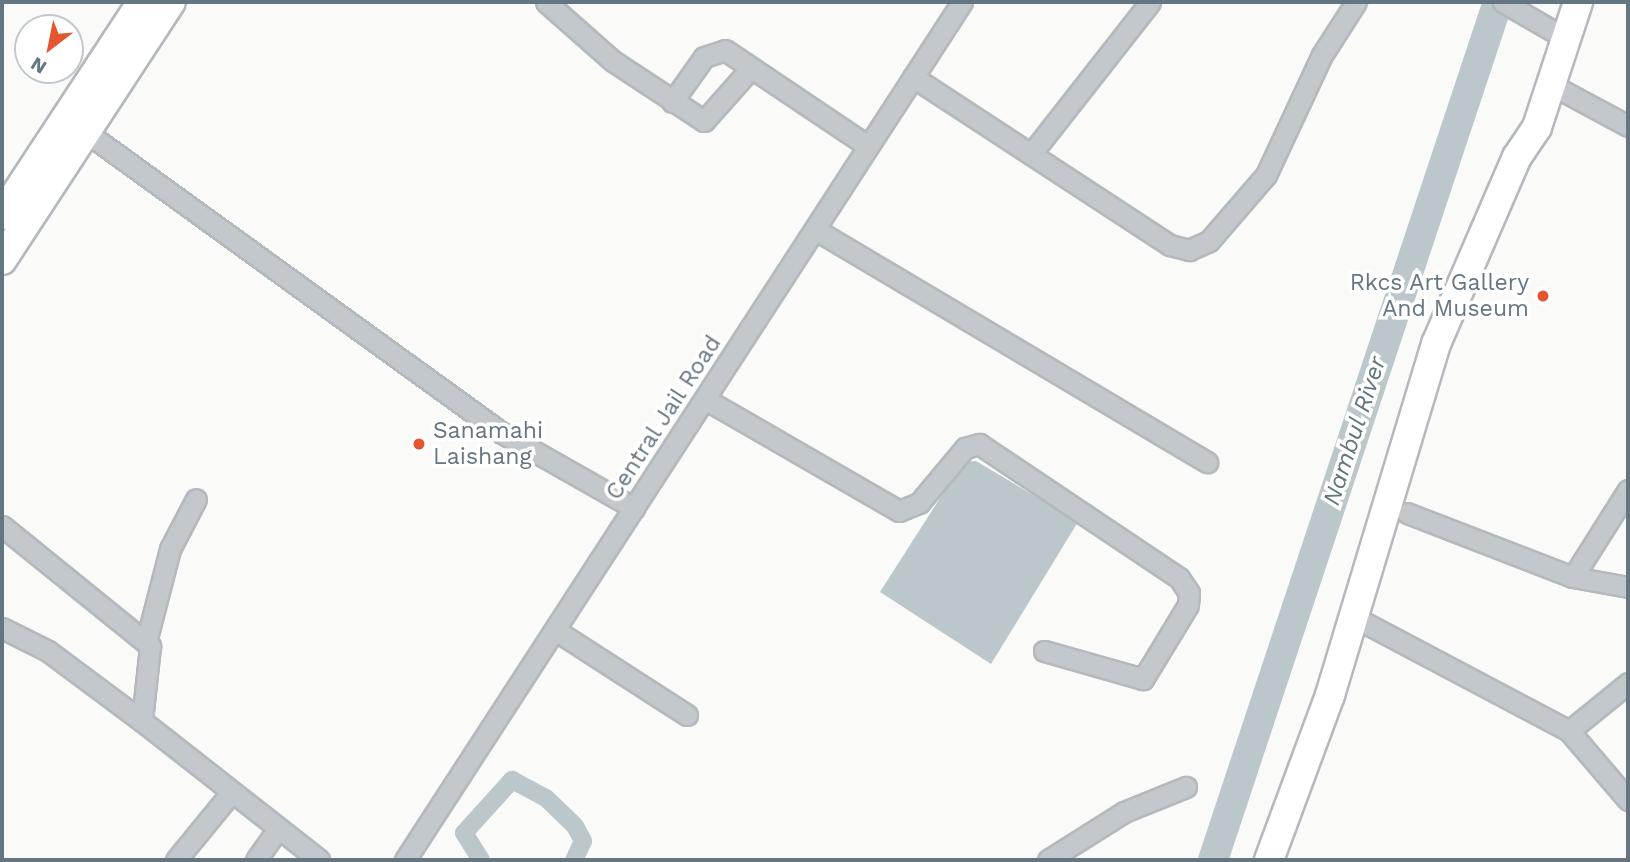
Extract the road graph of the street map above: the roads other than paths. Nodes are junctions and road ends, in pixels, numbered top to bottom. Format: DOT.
graph roads {
  1 [pos="142,2"];
  2 [pos="171,2"];
  3 [pos="546,2"];
  4 [pos="962,2"];
  5 [pos="1150,2"];
  6 [pos="1356,2"];
  7 [pos="1503,2"];
  8 [pos="1578,2"];
  9 [pos="1565,38"];
  10 [pos="751,68"];
  11 [pos="913,78"];
  12 [pos="1550,84"];
  13 [pos="672,102"];
  14 [pos="74,124"];
  15 [pos="1628,126"];
  16 [pos="867,146"];
  17 [pos="1031,154"];
  18 [pos="2,215"];
  19 [pos="816,230"];
  20 [pos="2,260"];
  21 [pos="705,400"];
  22 [pos="1207,462"];
  23 [pos="1628,491"];
  24 [pos="196,499"];
  25 [pos="634,508"];
  26 [pos="1407,513"];
  27 [pos="2,526"];
  28 [pos="1573,577"];
  29 [pos="1628,587"];
  30 [pos="1354,617"];
  31 [pos="2,628"];
  32 [pos="555,630"];
  33 [pos="146,642"];
  34 [pos="1044,651"];
  35 [pos="1628,683"];
  36 [pos="687,715"];
  37 [pos="142,721"];
  38 [pos="1569,731"];
  39 [pos="1186,787"];
  40 [pos="230,794"];
  41 [pos="1628,800"];
  42 [pos="278,829"];
  43 [pos="176,860"];
  44 [pos="256,860"];
  45 [pos="319,860"];
  46 [pos="405,860"];
  47 [pos="1048,860"];
  48 [pos="1269,860"];
  1 -- 14 [label="highway"];
  2 -- 14 [label="highway"];
  3 -- 13 [label="street"];
  4 -- 11 [label="street, Central Jail Road"];
  5 -- 17 [label="street"];
  6 -- 17 [label="street"];
  7 -- 9 [label="street"];
  8 -- 9 [label="highway"];
  9 -- 12 [label="highway"];
  10 -- 13 [label="street"];
  10 -- 13 [label="street"];
  10 -- 16 [label="street"];
  11 -- 16 [label="street, Central Jail Road"];
  11 -- 17 [label="street"];
  12 -- 15 [label="street"];
  12 -- 30 [label="highway"];
  14 -- 18 [label="highway"];
  14 -- 20 [label="highway"];
  14 -- 25 [label="street"];
  16 -- 19 [label="street, Central Jail Road"];
  19 -- 21 [label="street, Central Jail Road"];
  19 -- 22 [label="street"];
  21 -- 25 [label="street, Central Jail Road"];
  21 -- 34 [label="street"];
  23 -- 28 [label="street"];
  24 -- 33 [label="street"];
  25 -- 32 [label="street, Central Jail Road"];
  26 -- 28 [label="street"];
  27 -- 33 [label="street"];
  28 -- 29 [label="street"];
  30 -- 38 [label="street"];
  30 -- 48 [label="highway"];
  31 -- 37 [label="street"];
  32 -- 36 [label="street"];
  32 -- 46 [label="street, Central Jail Road"];
  33 -- 37 [label="street"];
  35 -- 38 [label="street"];
  37 -- 40 [label="street"];
  38 -- 41 [label="street"];
  39 -- 47 [label="street"];
  40 -- 42 [label="street"];
  40 -- 43 [label="street"];
  42 -- 44 [label="street"];
  42 -- 45 [label="street"];
}
